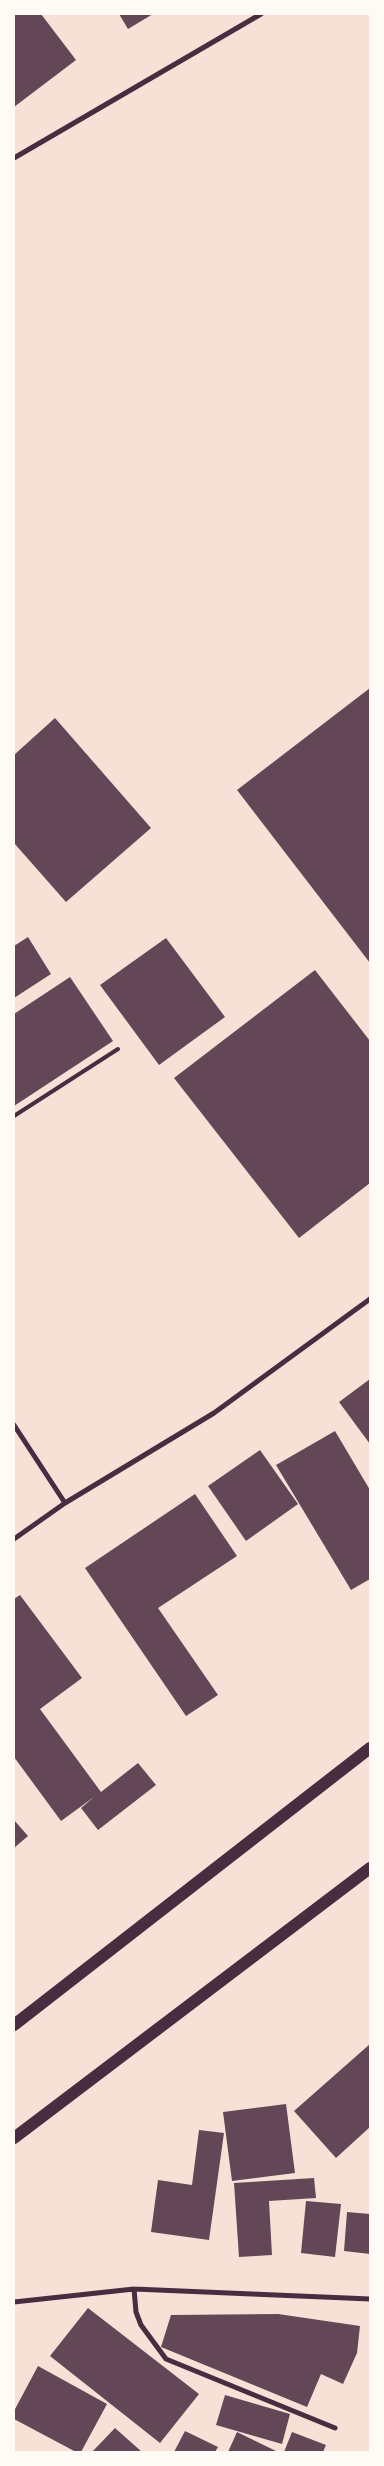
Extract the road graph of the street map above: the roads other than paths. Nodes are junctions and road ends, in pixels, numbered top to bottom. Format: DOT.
graph roads {
  1 [pos="261,14"];
  2 [pos="14,158"];
  3 [pos="118,1049"];
  4 [pos="14,1116"];
  5 [pos="370,1299"];
  6 [pos="14,1425"];
  7 [pos="66,1503"];
  8 [pos="14,1539"];
  9 [pos="370,1748"];
  10 [pos="370,1868"];
  11 [pos="14,2025"];
  12 [pos="14,2138"];
  13 [pos="134,2289"];
  14 [pos="370,2299"];
  15 [pos="14,2302"];
  16 [pos="335,2428"];
  1 -- 2 [label="street"];
  3 -- 4 [label="lane"];
  5 -- 7 [label="street"];
  6 -- 7 [label="street"];
  7 -- 8 [label="street"];
  9 -- 11 [label="main road"];
  10 -- 12 [label="main road"];
  13 -- 14 [label="street"];
  13 -- 15 [label="street"];
  13 -- 16 [label="street"];
}
